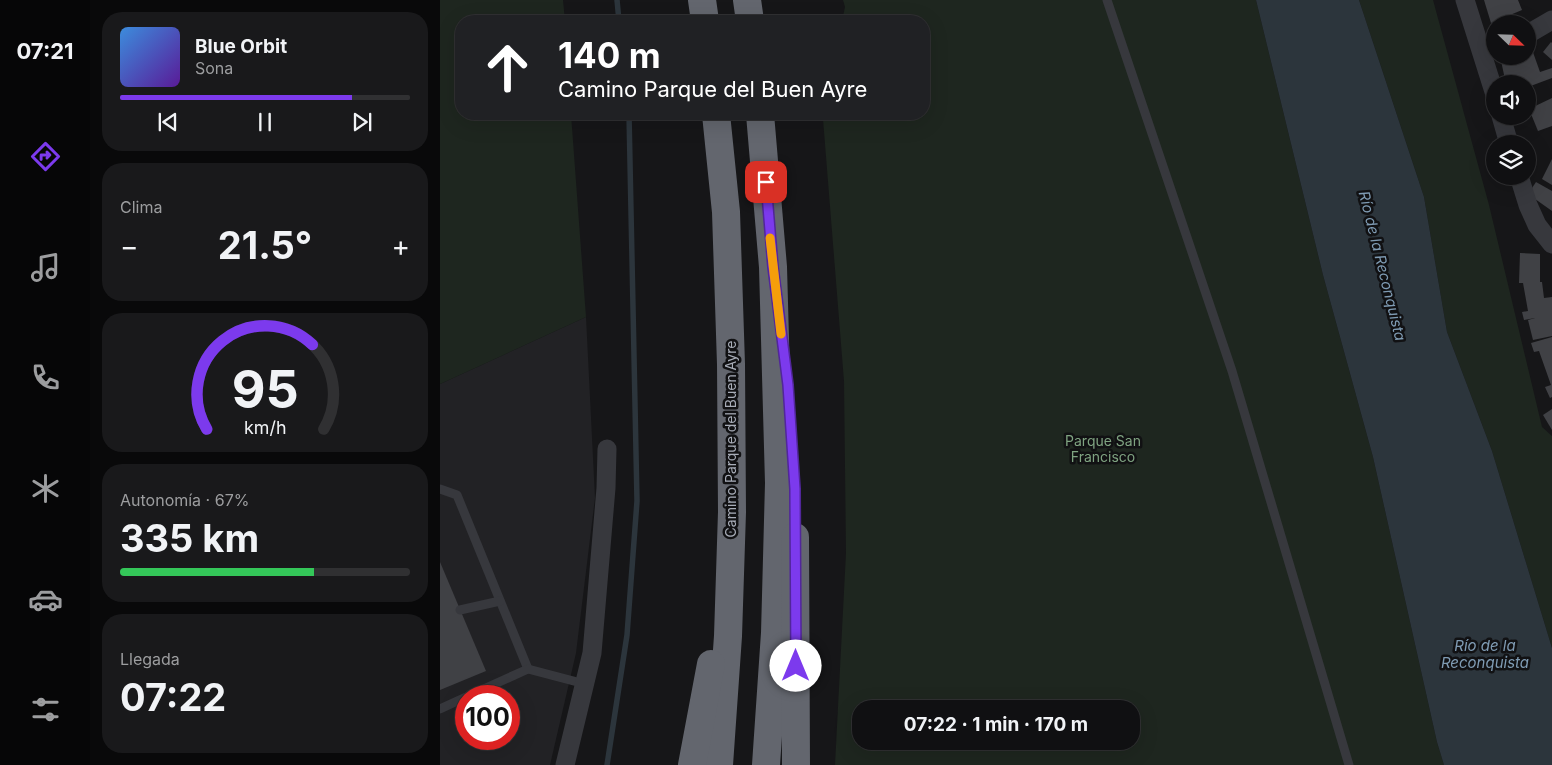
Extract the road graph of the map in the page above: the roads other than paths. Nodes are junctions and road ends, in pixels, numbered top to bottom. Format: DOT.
graph roads {
  1 [pos="702,0"];
  2 [pos="747,0"];
  3 [pos="1107,0"];
  4 [pos="1464,0"];
  5 [pos="704,15"];
  6 [pos="749,15"];
  7 [pos="1552,20"];
  8 [pos="1536,29"];
  9 [pos="1486,44"];
  10 [pos="717,120"];
  11 [pos="761,120"];
  12 [pos="1522,185"];
  13 [pos="1552,244"];
  14 [pos="773,267"];
  15 [pos="607,449"];
  16 [pos="440,489"];
  17 [pos="732,512"];
  18 [pos="500,601"];
  19 [pos="460,610"];
  20 [pos="528,669"];
  21 [pos="584,684"];
  22 [pos="493,685"];
  23 [pos="455,702"];
  24 [pos="440,709"];
  25 [pos="565,765"];
  26 [pos="692,765"];
  27 [pos="719,765"];
  28 [pos="766,765"];
  29 [pos="796,765"];
  30 [pos="1349,765"];
  1 -- 5 [label="highway"];
  2 -- 6 [label="highway"];
  3 -- 30 [label="lane"];
  4 -- 9 [label="street"];
  7 -- 8 [label="street"];
  10 -- 17 [label="highway, Camino Parque del Buen Ayre"];
  11 -- 14 [label="highway"];
  12 -- 13 [label="street"];
  14 -- 28 [label="highway"];
  14 -- 29 [label="highway"];
  15 -- 21 [label="street"];
  16 -- 18 [label="lane"];
  17 -- 26 [label="highway"];
  17 -- 27 [label="highway, Camino Parque del Buen Ayre"];
  18 -- 19 [label="lane"];
  18 -- 20 [label="lane"];
  20 -- 21 [label="lane"];
  20 -- 22 [label="lane"];
  21 -- 25 [label="street"];
  23 -- 24 [label="lane"];
}
